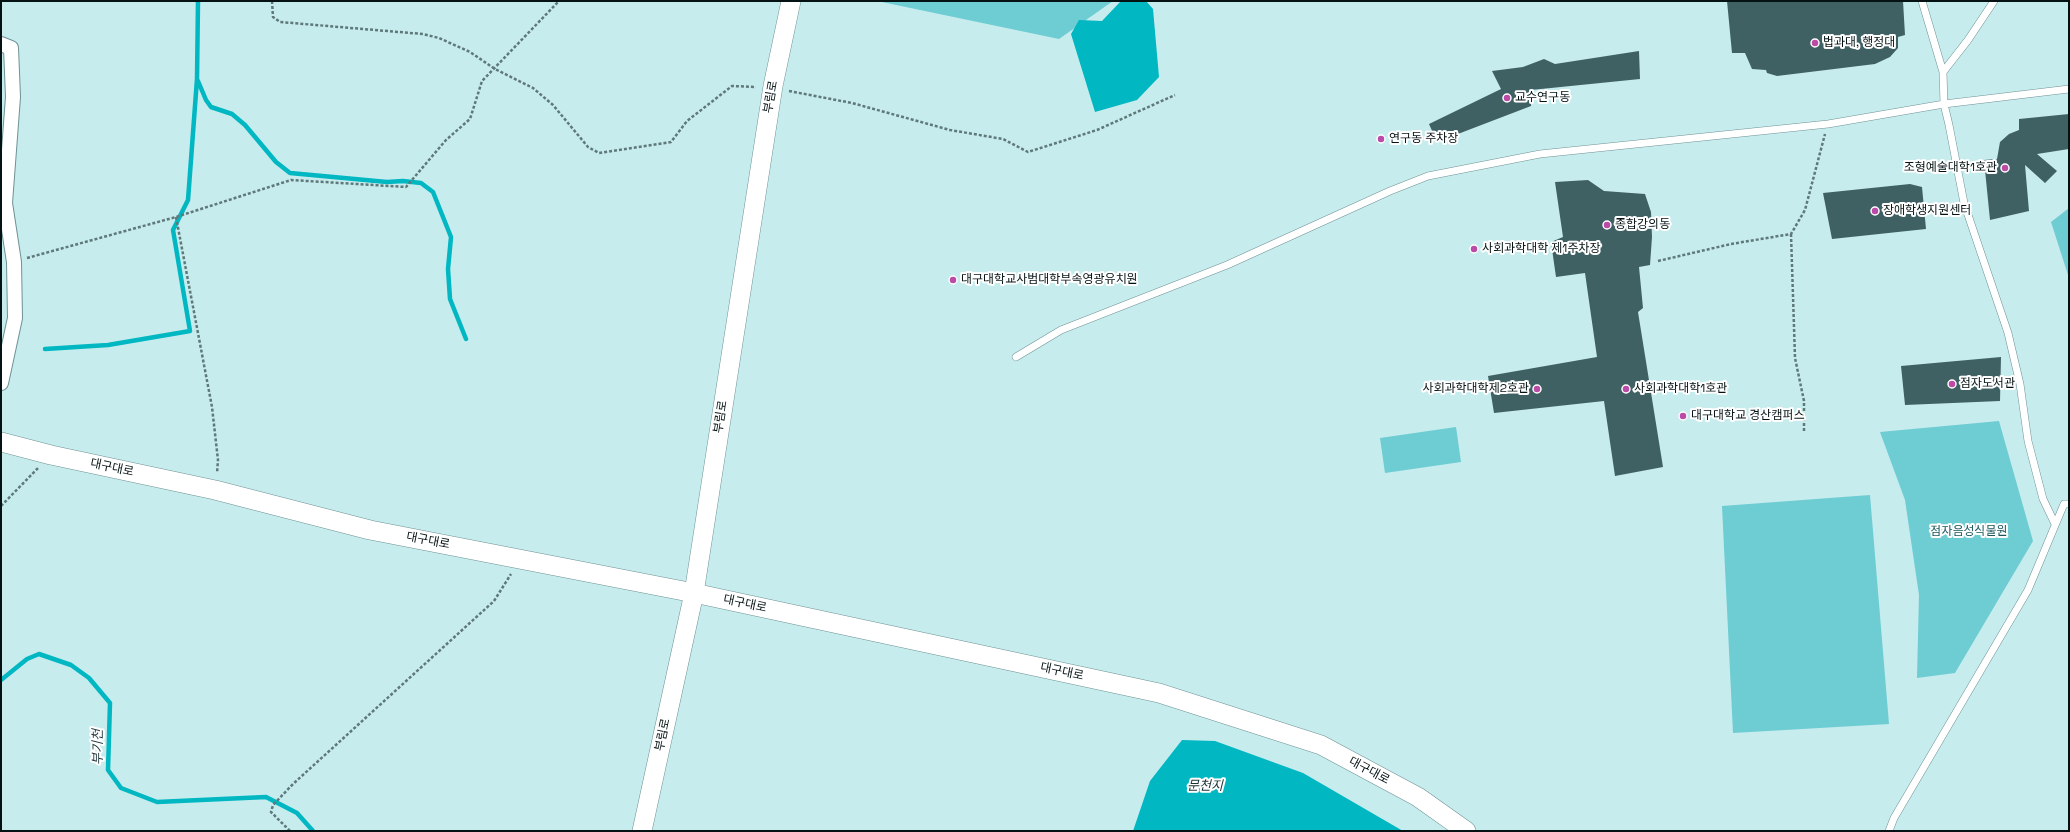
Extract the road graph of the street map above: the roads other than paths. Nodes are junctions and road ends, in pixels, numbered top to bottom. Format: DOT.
graph roads {
  1 [pos="790,1"];
  2 [pos="1922,1"];
  3 [pos="1994,1"];
  4 [pos="1,44"];
  5 [pos="1943,72"];
  6 [pos="2069,89"];
  7 [pos="1944,104"];
  8 [pos="3,203"];
  9 [pos="1016,357"];
  10 [pos="1,381"];
  11 [pos="1,442"];
  12 [pos="2069,504"];
  13 [pos="2056,524"];
  14 [pos="694,593"];
  15 [pos="642,831"];
  16 [pos="1466,831"];
  17 [pos="1889,831"];
  1 -- 14 [label="street, 부림로"];
  2 -- 5 [label="lane"];
  3 -- 5 [label="lane"];
  4 -- 8 [label="street"];
  5 -- 7 [label="lane"];
  6 -- 7 [label="lane"];
  7 -- 9 [label="lane"];
  7 -- 13 [label="lane"];
  8 -- 10 [label="street"];
  11 -- 14 [label="street, 대구대로"];
  12 -- 13 [label="lane"];
  13 -- 17 [label="lane"];
  14 -- 15 [label="street, 부림로"];
  14 -- 16 [label="street, 대구대로"];
}
